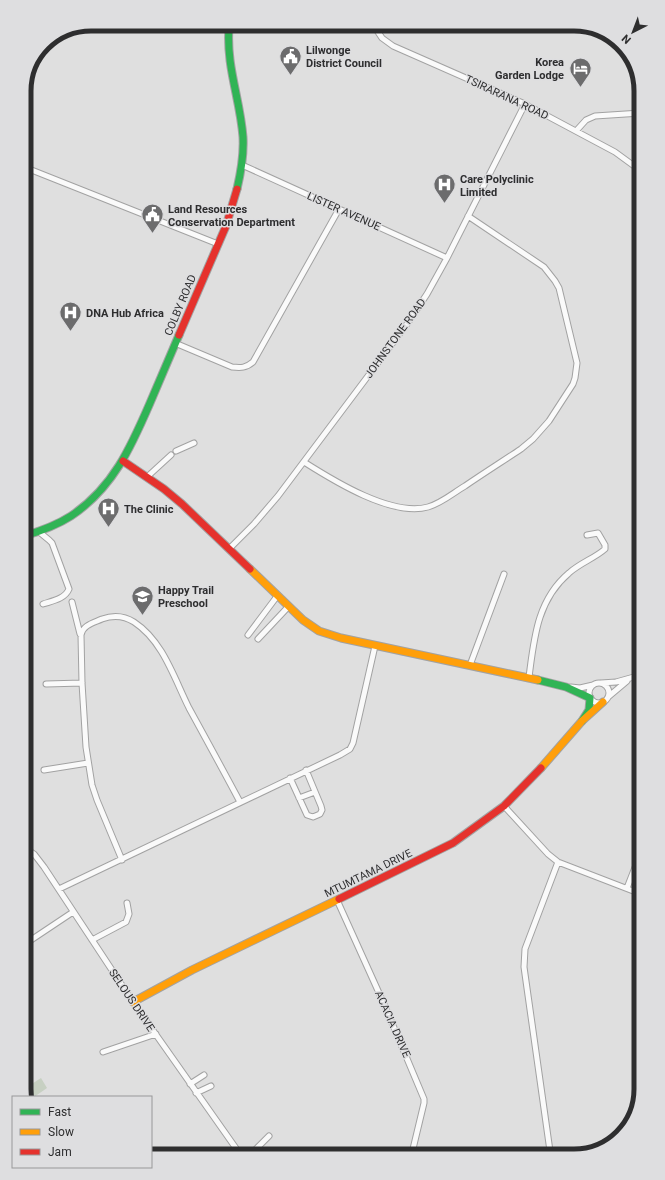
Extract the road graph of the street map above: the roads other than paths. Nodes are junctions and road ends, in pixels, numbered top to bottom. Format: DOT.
graph roads {
  1 [pos="229,31"];
  2 [pos="377,31"];
  3 [pos="525,104"];
  4 [pos="634,113"];
  5 [pos="576,131"];
  6 [pos="242,165"];
  7 [pos="634,167"];
  8 [pos="31,170"];
  9 [pos="340,209"];
  10 [pos="468,216"];
  11 [pos="218,244"];
  12 [pos="447,258"];
  13 [pos="175,343"];
  14 [pos="194,443"];
  15 [pos="176,451"];
  16 [pos="171,455"];
  17 [pos="124,461"];
  18 [pos="304,462"];
  19 [pos="147,477"];
  20 [pos="38,531"];
  21 [pos="31,534"];
  22 [pos="587,535"];
  23 [pos="230,548"];
  24 [pos="504,574"];
  25 [pos="278,595"];
  26 [pos="72,602"];
  27 [pos="43,604"];
  28 [pos="289,606"];
  29 [pos="81,635"];
  30 [pos="248,635"];
  31 [pos="258,639"];
  32 [pos="375,646"];
  33 [pos="470,665"];
  34 [pos="528,677"];
  35 [pos="634,678"];
  36 [pos="631,679"];
  37 [pos="82,683"];
  38 [pos="46,684"];
  39 [pos="600,684"];
  40 [pos="593,685"];
  41 [pos="566,687"];
  42 [pos="590,698"];
  43 [pos="605,700"];
  44 [pos="582,721"];
  45 [pos="88,763"];
  46 [pos="44,770"];
  47 [pos="306,770"];
  48 [pos="290,778"];
  49 [pos="315,792"];
  50 [pos="299,798"];
  51 [pos="240,802"];
  52 [pos="504,806"];
  53 [pos="31,852"];
  54 [pos="122,860"];
  55 [pos="558,862"];
  56 [pos="634,869"];
  57 [pos="626,888"];
  58 [pos="59,889"];
  59 [pos="634,891"];
  60 [pos="337,900"];
  61 [pos="127,903"];
  62 [pos="73,912"];
  63 [pos="31,940"];
  64 [pos="92,940"];
  65 [pos="133,1002"];
  66 [pos="156,1034"];
  67 [pos="103,1052"];
  68 [pos="204,1075"];
  69 [pos="190,1084"];
  70 [pos="211,1086"];
  71 [pos="196,1093"];
  72 [pos="269,1136"];
  73 [pos="236,1149"];
  74 [pos="256,1149"];
  75 [pos="413,1149"];
  76 [pos="550,1149"];
  1 -- 6 [label="street, COLBY ROAD"];
  2 -- 3 [label="street, TSIRARANA ROAD"];
  3 -- 5 [label="street, TSIRARANA ROAD"];
  3 -- 10 [label="street, JOHNSTONE ROAD"];
  4 -- 5 [label="street"];
  5 -- 7 [label="street, TSIRARANA ROAD"];
  6 -- 9 [label="street, LISTER AVENUE"];
  6 -- 11 [label="street, COLBY ROAD"];
  8 -- 11 [label="street"];
  9 -- 12 [label="street, LISTER AVENUE"];
  9 -- 13 [label="street"];
  10 -- 12 [label="street, JOHNSTONE ROAD"];
  10 -- 18 [label="street"];
  11 -- 13 [label="street, COLBY ROAD"];
  12 -- 18 [label="street, JOHNSTONE ROAD"];
  13 -- 17 [label="street, COLBY ROAD"];
  14 -- 15 [label="street"];
  16 -- 19 [label="street"];
  17 -- 19 [label="street"];
  17 -- 20 [label="street, COLBY ROAD"];
  18 -- 23 [label="street, JOHNSTONE ROAD"];
  19 -- 23 [label="street"];
  20 -- 21 [label="street, COLBY ROAD"];
  20 -- 27 [label="street"];
  22 -- 34 [label="street"];
  23 -- 25 [label="street"];
  24 -- 33 [label="street"];
  25 -- 28 [label="street"];
  25 -- 30 [label="street"];
  26 -- 29 [label="street"];
  28 -- 31 [label="street"];
  28 -- 32 [label="street"];
  29 -- 37 [label="street"];
  29 -- 51 [label="street"];
  32 -- 33 [label="street"];
  32 -- 47 [label="street"];
  33 -- 34 [label="street"];
  34 -- 41 [label="street"];
  35 -- 36 [label="street"];
  36 -- 39 [label="street"];
  36 -- 43 [label="street"];
  37 -- 38 [label="street"];
  37 -- 45 [label="street"];
  39 -- 40 [label="street"];
  39 -- 43 [label="street"];
  40 -- 41 [label="street"];
  40 -- 42 [label="street"];
  41 -- 42 [label="street"];
  42 -- 43 [label="street"];
  42 -- 44 [label="street"];
  43 -- 44 [label="street"];
  44 -- 52 [label="street, MTUMTAMA DRIVE"];
  45 -- 46 [label="street"];
  45 -- 54 [label="street"];
  47 -- 48 [label="street"];
  47 -- 49 [label="street"];
  48 -- 50 [label="street"];
  48 -- 51 [label="street"];
  49 -- 50 [label="street"];
  49 -- 50 [label="street"];
  51 -- 54 [label="street"];
  52 -- 55 [label="street"];
  52 -- 60 [label="street, MTUMTAMA DRIVE"];
  53 -- 58 [label="street, SELOUS DRIVE"];
  54 -- 58 [label="street"];
  55 -- 57 [label="street"];
  55 -- 76 [label="street"];
  56 -- 57 [label="street"];
  57 -- 59 [label="street"];
  58 -- 62 [label="street, SELOUS DRIVE"];
  60 -- 65 [label="street, MTUMTAMA DRIVE"];
  60 -- 75 [label="street, ACACIA DRIVE"];
  61 -- 64 [label="street"];
  62 -- 63 [label="street"];
  62 -- 64 [label="street, SELOUS DRIVE"];
  64 -- 65 [label="street, SELOUS DRIVE"];
  65 -- 66 [label="street, SELOUS DRIVE"];
  66 -- 67 [label="street"];
  66 -- 69 [label="street, SELOUS DRIVE"];
  68 -- 69 [label="street"];
  69 -- 71 [label="street, SELOUS DRIVE"];
  70 -- 71 [label="street"];
  71 -- 73 [label="street, SELOUS DRIVE"];
  72 -- 74 [label="street"];
}
